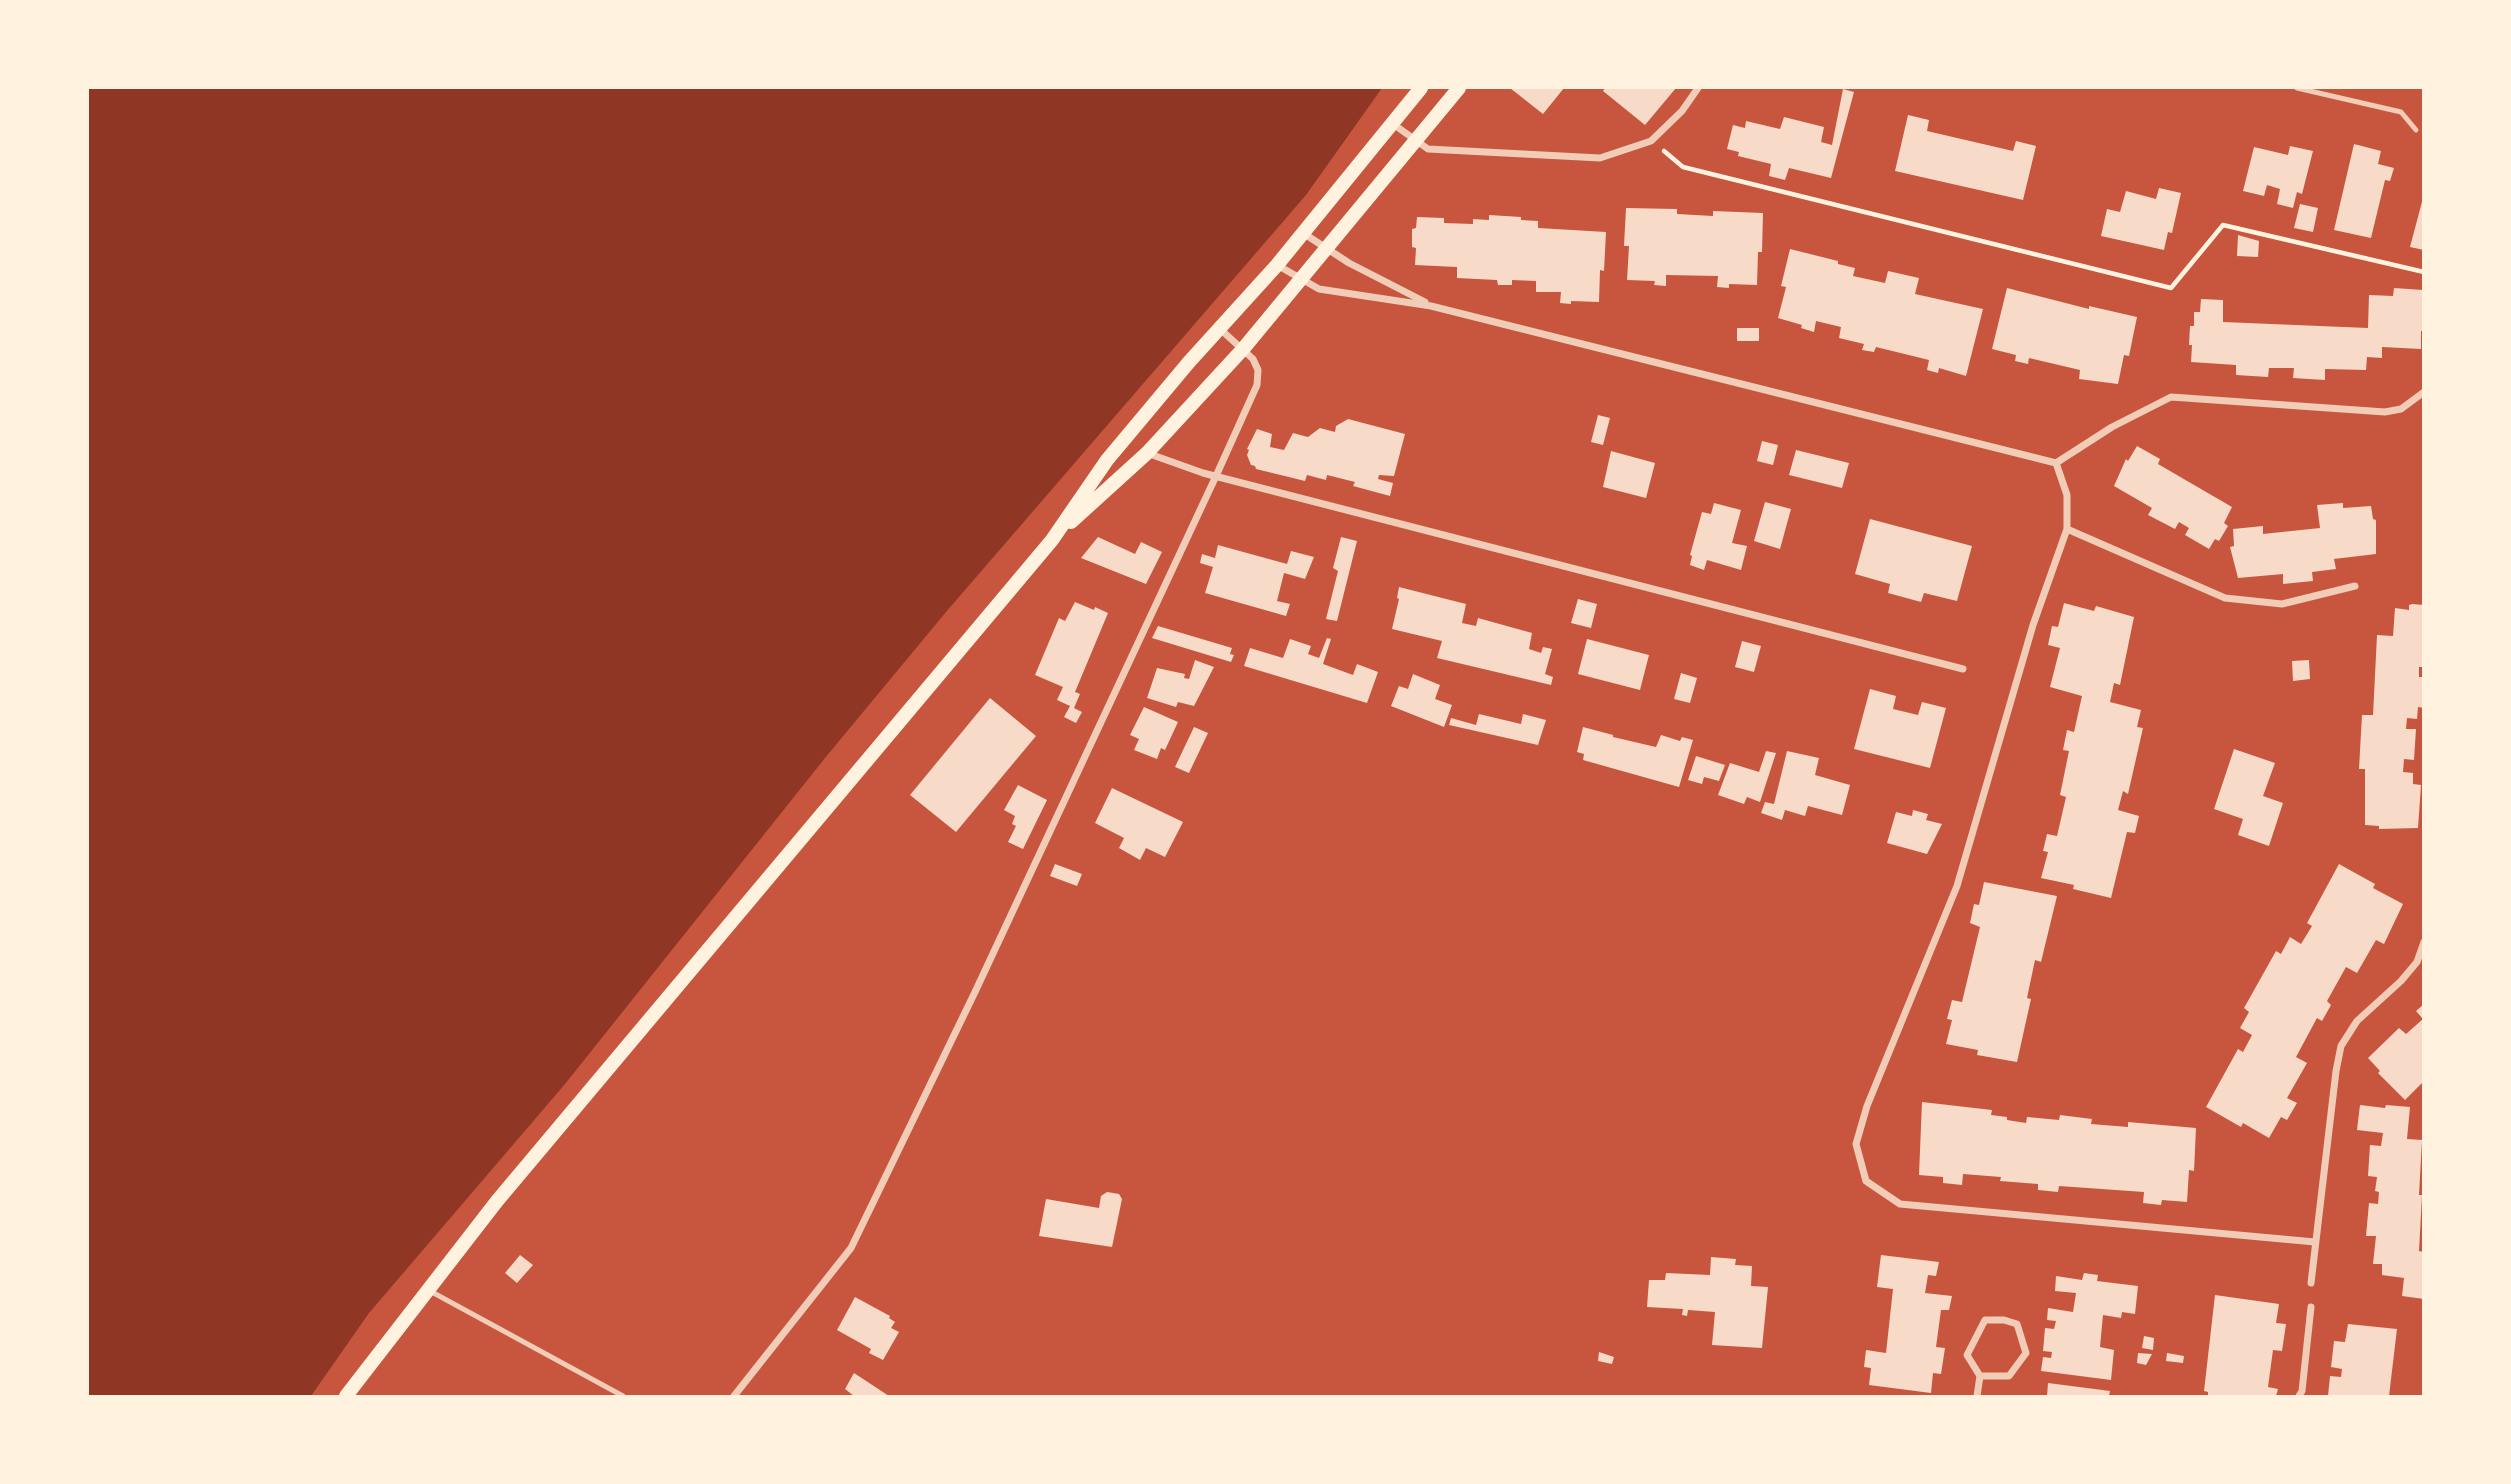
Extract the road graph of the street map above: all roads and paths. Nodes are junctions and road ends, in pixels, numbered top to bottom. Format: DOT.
graph roads {
  1 [pos="1421,88"];
  2 [pos="1459,88"];
  3 [pos="1698,88"];
  4 [pos="2297,88"];
  5 [pos="1393,124"];
  6 [pos="2416,130"];
  7 [pos="1417,141"];
  8 [pos="1651,141"];
  9 [pos="1303,233"];
  10 [pos="1328,249"];
  11 [pos="1277,265"];
  12 [pos="2424,272"];
  13 [pos="1302,279"];
  14 [pos="1432,306"];
  15 [pos="1219,328"];
  16 [pos="1243,349"];
  17 [pos="2424,392"];
  18 [pos="1147,453"];
  19 [pos="2056,463"];
  20 [pos="1216,477"];
  21 [pos="2067,529"];
  22 [pos="1052,540"];
  23 [pos="2356,586"];
  24 [pos="1963,669"];
  25 [pos="2424,942"];
  26 [pos="2315,1242"];
  27 [pos="2311,1283"];
  28 [pos="428,1289"];
  29 [pos="2311,1307"];
  30 [pos="1980,1376"];
  31 [pos="346,1396"];
  32 [pos="624,1396"];
  33 [pos="734,1396"];
  34 [pos="1976,1396"];
  35 [pos="2299,1396"];
  1 -- 5 [label="main road"];
  2 -- 7 [label="main road"];
  3 -- 8 [label="street"];
  4 -- 6 [label="lane"];
  5 -- 7 [label="street"];
  5 -- 9 [label="main road"];
  7 -- 8 [label="street"];
  7 -- 10 [label="main road"];
  8 -- 12 [label="path"];
  9 -- 10 [label="street"];
  9 -- 11 [label="main road"];
  10 -- 13 [label="main road"];
  10 -- 14 [label="street"];
  11 -- 13 [label="street"];
  11 -- 15 [label="main road"];
  13 -- 14 [label="street"];
  13 -- 16 [label="main road"];
  14 -- 19 [label="street"];
  15 -- 16 [label="street"];
  15 -- 22 [label="main road"];
  16 -- 18 [label="main road"];
  16 -- 20 [label="street"];
  17 -- 19 [label="street"];
  18 -- 20 [label="street"];
  18 -- 22 [label="main road"];
  19 -- 21 [label="street"];
  20 -- 24 [label="street"];
  20 -- 33 [label="street"];
  21 -- 23 [label="street"];
  21 -- 26 [label="street"];
  22 -- 28 [label="main road"];
  25 -- 26 [label="street"];
  26 -- 27 [label="street"];
  28 -- 31 [label="main road"];
  28 -- 32 [label="lane"];
  29 -- 35 [label="street"];
  30 -- 30 [label="street"];
  30 -- 34 [label="street"];
}
